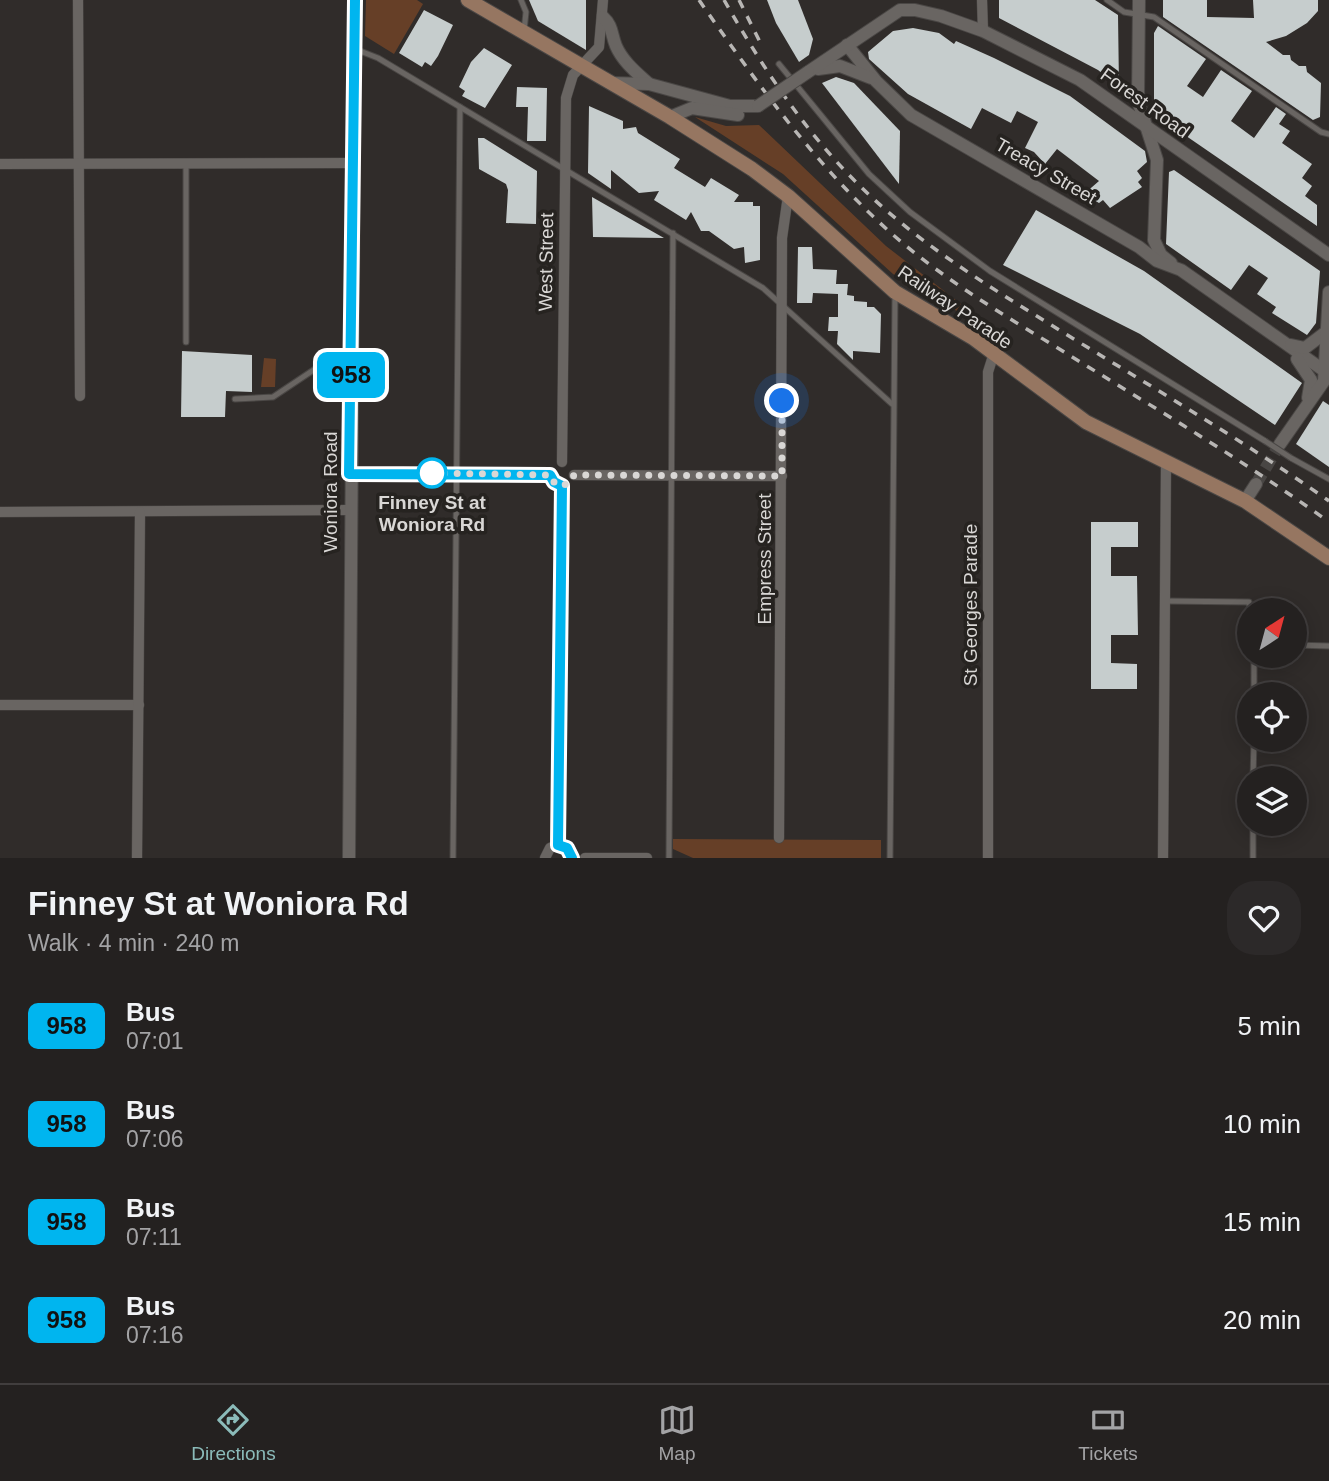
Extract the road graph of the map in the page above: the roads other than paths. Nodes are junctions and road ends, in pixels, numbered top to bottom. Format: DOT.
graph roads {
  1 [pos="78,0"];
  2 [pos="355,0"];
  3 [pos="467,0"];
  4 [pos="521,0"];
  5 [pos="603,0"];
  6 [pos="911,0"];
  7 [pos="982,0"];
  8 [pos="1107,0"];
  9 [pos="1139,0"];
  10 [pos="923,12"];
  11 [pos="1139,15"];
  12 [pos="603,17"];
  13 [pos="983,31"];
  14 [pos="524,34"];
  15 [pos="847,46"];
  16 [pos="355,49"];
  17 [pos="779,64"];
  18 [pos="581,67"];
  19 [pos="808,72"];
  20 [pos="876,80"];
  21 [pos="610,83"];
  22 [pos="649,84"];
  23 [pos="758,106"];
  24 [pos="460,107"];
  25 [pos="670,117"];
  26 [pos="1147,126"];
  27 [pos="1329,134"];
  28 [pos="186,163"];
  29 [pos="353,163"];
  30 [pos="0,164"];
  31 [pos="77,164"];
  32 [pos="565,169"];
  33 [pos="788,197"];
  34 [pos="673,233"];
  35 [pos="1329,255"];
  36 [pos="1181,270"];
  37 [pos="895,292"];
  38 [pos="1329,292"];
  39 [pos="781,301"];
  40 [pos="1326,332"];
  41 [pos="186,342"];
  42 [pos="1283,342"];
  43 [pos="994,353"];
  44 [pos="351,354"];
  45 [pos="1328,373"];
  46 [pos="1329,392"];
  47 [pos="80,396"];
  48 [pos="234,400"];
  49 [pos="892,404"];
  50 [pos="1306,405"];
  51 [pos="1280,444"];
  52 [pos="562,462"];
  53 [pos="1166,462"];
  54 [pos="456,472"];
  55 [pos="349,474"];
  56 [pos="550,475"];
  57 [pos="574,475"];
  58 [pos="782,476"];
  59 [pos="670,477"];
  60 [pos="1329,479"];
  61 [pos="1256,484"];
  62 [pos="562,486"];
  63 [pos="1245,501"];
  64 [pos="349,510"];
  65 [pos="0,512"];
  66 [pos="140,512"];
  67 [pos="1329,558"];
  68 [pos="1164,601"];
  69 [pos="1237,602"];
  70 [pos="1307,645"];
  71 [pos="1329,646"];
  72 [pos="0,705"];
  73 [pos="139,705"];
  74 [pos="1253,836"];
  75 [pos="779,838"];
  76 [pos="558,845"];
  77 [pos="137,858"];
  78 [pos="349,858"];
  79 [pos="453,858"];
  80 [pos="545,858"];
  81 [pos="572,858"];
  82 [pos="585,858"];
  83 [pos="647,858"];
  84 [pos="669,858"];
  85 [pos="890,858"];
  86 [pos="988,858"];
  87 [pos="1163,858"];
  88 [pos="1253,858"];
  1 -- 31 [label="street"];
  2 -- 16 [label="street, Woniora Road"];
  3 -- 14 [label="main road, Railway Parade"];
  4 -- 14 [label="lane"];
  5 -- 12 [label="street, West Street"];
  6 -- 10 [label="street, Forest Road"];
  7 -- 13 [label="street"];
  8 -- 11 [label="lane"];
  9 -- 11 [label="street"];
  10 -- 13 [label="street, Forest Road"];
  10 -- 15 [label="street, Forest Road"];
  11 -- 26 [label="street"];
  11 -- 27 [label="lane"];
  12 -- 18 [label="street, West Street"];
  12 -- 22 [label="street"];
  13 -- 26 [label="street, Forest Road"];
  14 -- 18 [label="main road, Railway Parade"];
  15 -- 19 [label="street"];
  15 -- 20 [label="street, Treacy Street"];
  16 -- 24 [label="lane"];
  16 -- 29 [label="street, Woniora Road"];
  17 -- 60 [label="lane, bridge"];
  18 -- 21 [label="main road, Railway Parade"];
  18 -- 32 [label="street, West Street"];
  19 -- 20 [label="street"];
  19 -- 23 [label="street, bridge"];
  20 -- 36 [label="street, Treacy Street"];
  21 -- 22 [label="street"];
  21 -- 25 [label="main road, Railway Parade"];
  22 -- 23 [label="street"];
  23 -- 25 [label="street"];
  24 -- 32 [label="lane"];
  24 -- 54 [label="lane"];
  25 -- 33 [label="main road, Railway Parade"];
  26 -- 35 [label="street, Forest Road"];
  26 -- 36 [label="street"];
  28 -- 29 [label="street"];
  28 -- 31 [label="street"];
  28 -- 41 [label="lane"];
  29 -- 44 [label="street, Woniora Road"];
  30 -- 31 [label="street"];
  31 -- 47 [label="street"];
  32 -- 34 [label="lane"];
  32 -- 52 [label="street, West Street"];
  33 -- 37 [label="main road, Railway Parade"];
  33 -- 39 [label="street, Empress Street"];
  34 -- 39 [label="lane"];
  34 -- 59 [label="lane"];
  36 -- 42 [label="street, Treacy Street"];
  37 -- 43 [label="main road, Railway Parade"];
  37 -- 49 [label="lane"];
  38 -- 40 [label="street"];
  39 -- 49 [label="lane"];
  39 -- 58 [label="street, Empress Street"];
  40 -- 42 [label="street"];
  40 -- 45 [label="street"];
  42 -- 45 [label="street, Treacy Street"];
  42 -- 50 [label="street"];
  43 -- 53 [label="main road, Railway Parade"];
  43 -- 86 [label="street, St Georges Parade"];
  44 -- 48 [label="lane"];
  44 -- 55 [label="street, Woniora Road"];
  45 -- 50 [label="street"];
  46 -- 50 [label="street"];
  49 -- 85 [label="lane"];
  50 -- 51 [label="street"];
  52 -- 56 [label="street"];
  52 -- 57 [label="street"];
  53 -- 63 [label="main road, Railway Parade"];
  53 -- 68 [label="street"];
  54 -- 55 [label="street"];
  54 -- 56 [label="street"];
  54 -- 79 [label="lane"];
  55 -- 64 [label="street, Woniora Road"];
  56 -- 62 [label="street"];
  57 -- 59 [label="street"];
  57 -- 62 [label="street"];
  58 -- 59 [label="street"];
  58 -- 75 [label="street, Empress Street"];
  59 -- 84 [label="lane"];
  61 -- 63 [label="street"];
  62 -- 76 [label="street"];
  63 -- 67 [label="main road, Railway Parade"];
  64 -- 66 [label="street"];
  64 -- 78 [label="street, Woniora Road"];
  65 -- 66 [label="street"];
  66 -- 73 [label="street"];
  68 -- 69 [label="lane"];
  68 -- 87 [label="street"];
  70 -- 71 [label="lane"];
  72 -- 73 [label="street"];
  73 -- 77 [label="street"];
  74 -- 88 [label="lane"];
  76 -- 80 [label="street"];
  76 -- 81 [label="street"];
  82 -- 83 [label="street"];
}
